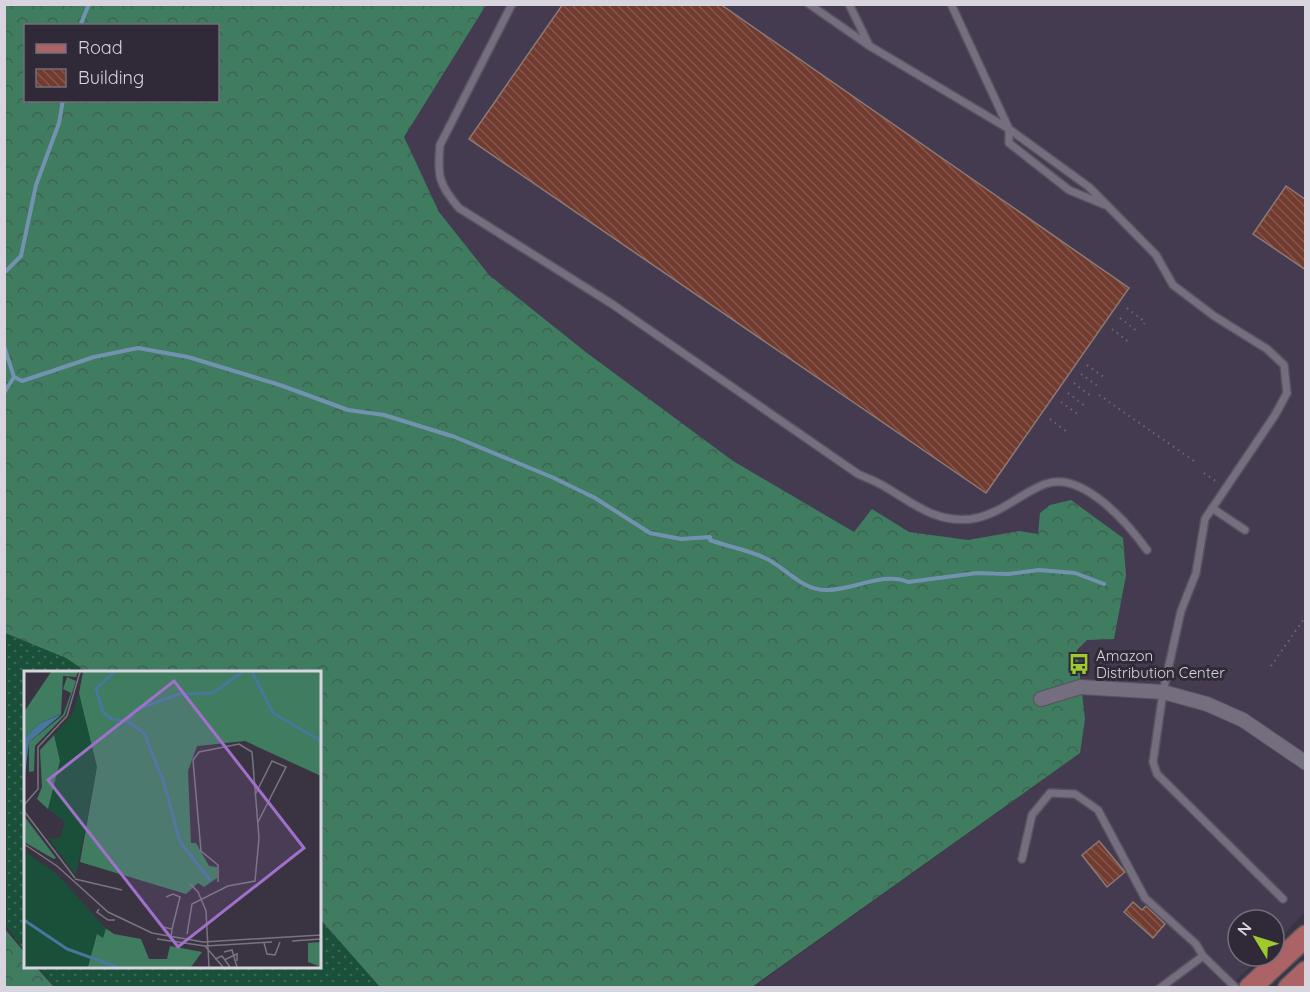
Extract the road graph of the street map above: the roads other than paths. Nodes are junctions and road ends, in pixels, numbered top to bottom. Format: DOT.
graph roads {
  1 [pos="512,4"];
  2 [pos="809,4"];
  3 [pos="849,4"];
  4 [pos="951,4"];
  5 [pos="868,45"];
  6 [pos="1009,129"];
  7 [pos="1107,206"];
  8 [pos="1212,508"];
  9 [pos="1245,530"];
  10 [pos="1147,550"];
  11 [pos="1163,692"];
  12 [pos="1041,699"];
  13 [pos="1305,763"];
  14 [pos="1022,859"];
  15 [pos="1283,899"];
  16 [pos="1305,936"];
  17 [pos="1203,956"];
  18 [pos="1305,972"];
  19 [pos="1160,987"];
  20 [pos="1236,987"];
  21 [pos="1250,987"];
  22 [pos="1289,987"];
  1 -- 10 [label="lane"];
  2 -- 5 [label="lane"];
  3 -- 5 [label="lane"];
  4 -- 6 [label="lane"];
  5 -- 6 [label="lane"];
  6 -- 7 [label="lane"];
  6 -- 7 [label="lane"];
  7 -- 8 [label="lane"];
  8 -- 9 [label="lane"];
  8 -- 11 [label="lane"];
  11 -- 12 [label="street"];
  11 -- 13 [label="street"];
  11 -- 15 [label="lane"];
  14 -- 17 [label="lane"];
  16 -- 21 [label="main road"];
  17 -- 19 [label="lane"];
  17 -- 20 [label="lane"];
  18 -- 22 [label="main road"];
}
